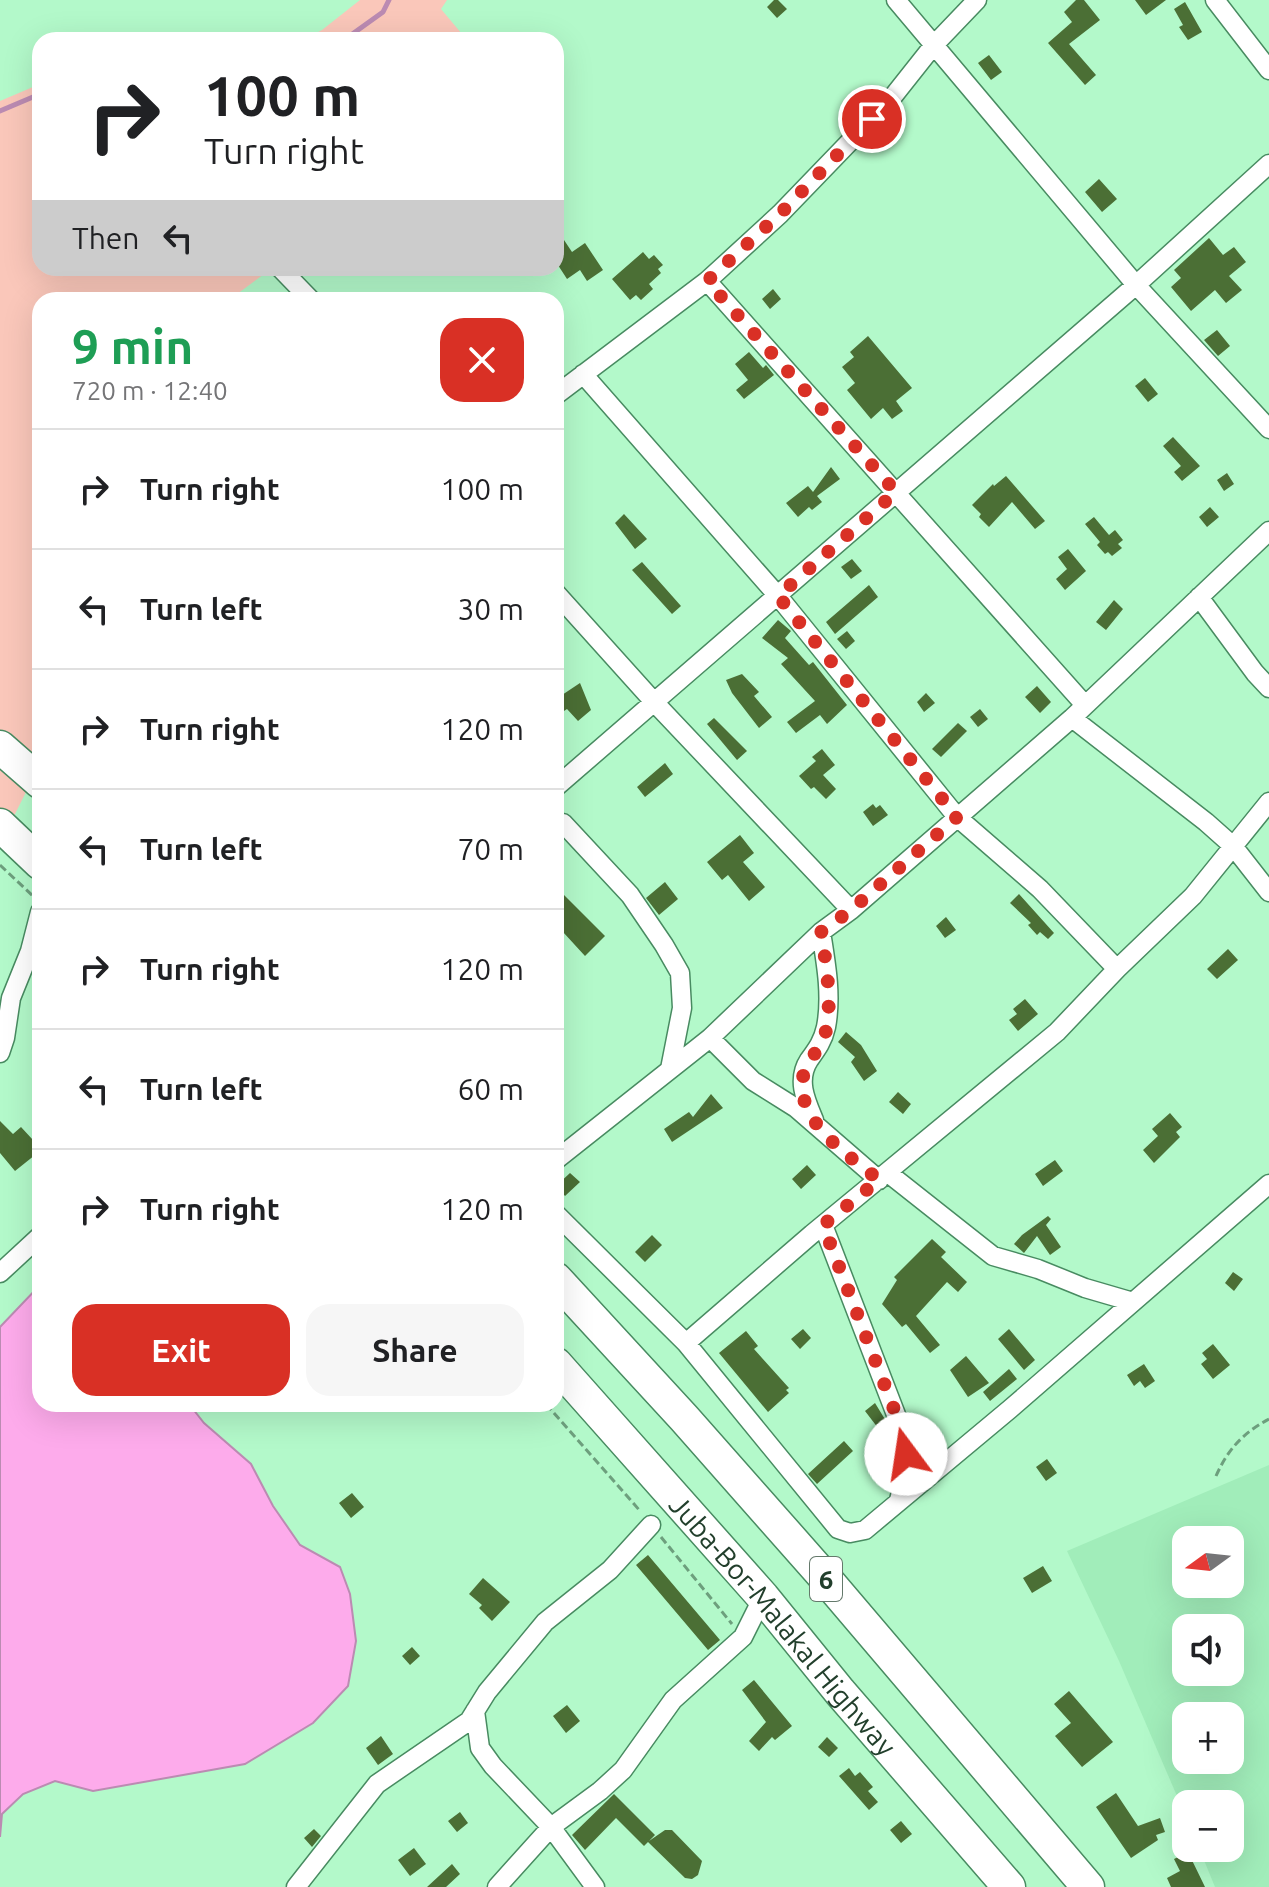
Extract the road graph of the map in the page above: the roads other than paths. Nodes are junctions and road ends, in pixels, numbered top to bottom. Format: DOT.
graph roads {
  1 [pos="896,0"];
  2 [pos="977,0"];
  3 [pos="1215,0"];
  4 [pos="933,46"];
  5 [pos="1269,70"];
  6 [pos="1269,164"];
  7 [pos="288,276"];
  8 [pos="707,281"];
  9 [pos="1136,285"];
  10 [pos="303,292"];
  11 [pos="583,374"];
  12 [pos="564,389"];
  13 [pos="1269,429"];
  14 [pos="896,492"];
  15 [pos="1269,531"];
  16 [pos="778,596"];
  17 [pos="1199,597"];
  18 [pos="564,602"];
  19 [pos="1269,688"];
  20 [pos="655,703"];
  21 [pos="1078,712"];
  22 [pos="0,747"];
  23 [pos="32,775"];
  24 [pos="564,780"];
  25 [pos="1269,802"];
  26 [pos="957,817"];
  27 [pos="564,824"];
  28 [pos="0,825"];
  29 [pos="1233,846"];
  30 [pos="32,855"];
  31 [pos="1269,892"];
  32 [pos="851,910"];
  33 [pos="821,932"];
  34 [pos="32,943"];
  35 [pos="1117,969"];
  36 [pos="710,1038"];
  37 [pos="0,1053"];
  38 [pos="670,1069"];
  39 [pos="819,1130"];
  40 [pos="564,1154"];
  41 [pos="883,1176"];
  42 [pos="1269,1184"];
  43 [pos="564,1222"];
  44 [pos="823,1225"];
  45 [pos="32,1243"];
  46 [pos="0,1273"];
  47 [pos="564,1288"];
  48 [pos="1133,1302"];
  49 [pos="686,1343"];
  50 [pos="564,1373"];
  51 [pos="899,1500"];
  52 [pos="651,1525"];
  53 [pos="763,1597"];
  54 [pos="475,1711"];
  55 [pos="551,1827"];
  56 [pos="301,1885"];
  57 [pos="497,1887"];
  58 [pos="595,1887"];
  59 [pos="1009,1887"];
  60 [pos="1088,1887"];
  1 -- 4 [label="street"];
  2 -- 4 [label="street"];
  3 -- 5 [label="street"];
  4 -- 8 [label="street"];
  4 -- 9 [label="street"];
  6 -- 9 [label="street"];
  7 -- 10 [label="street"];
  8 -- 11 [label="street"];
  8 -- 14 [label="street"];
  9 -- 13 [label="street"];
  9 -- 14 [label="street"];
  11 -- 12 [label="street"];
  11 -- 16 [label="street"];
  14 -- 16 [label="street"];
  14 -- 21 [label="street"];
  15 -- 17 [label="street"];
  16 -- 20 [label="street"];
  16 -- 26 [label="street"];
  17 -- 19 [label="street"];
  17 -- 21 [label="street"];
  18 -- 20 [label="street"];
  20 -- 24 [label="street"];
  20 -- 32 [label="street"];
  21 -- 26 [label="street"];
  21 -- 29 [label="street"];
  22 -- 23 [label="highway"];
  25 -- 29 [label="street"];
  26 -- 32 [label="street"];
  26 -- 35 [label="street"];
  27 -- 38 [label="street"];
  28 -- 30 [label="highway"];
  29 -- 31 [label="street"];
  29 -- 35 [label="street"];
  32 -- 33 [label="street"];
  33 -- 36 [label="street"];
  33 -- 39 [label="street"];
  34 -- 37 [label="street"];
  35 -- 41 [label="street"];
  36 -- 38 [label="street"];
  36 -- 39 [label="street"];
  38 -- 40 [label="street"];
  39 -- 41 [label="street"];
  41 -- 44 [label="street"];
  41 -- 48 [label="street"];
  42 -- 48 [label="street"];
  43 -- 49 [label="street"];
  44 -- 49 [label="street"];
  44 -- 51 [label="street"];
  45 -- 46 [label="street"];
  47 -- 60 [label="highway, 6"];
  48 -- 51 [label="street"];
  49 -- 51 [label="street"];
  50 -- 53 [label="highway, Juba-Bor-Malakal Highway / 6"];
  52 -- 54 [label="street"];
  53 -- 55 [label="street"];
  53 -- 59 [label="highway, Juba-Bor-Malakal Highway / 6"];
  54 -- 55 [label="street"];
  54 -- 56 [label="street"];
  55 -- 57 [label="street"];
  55 -- 58 [label="street"];
}
